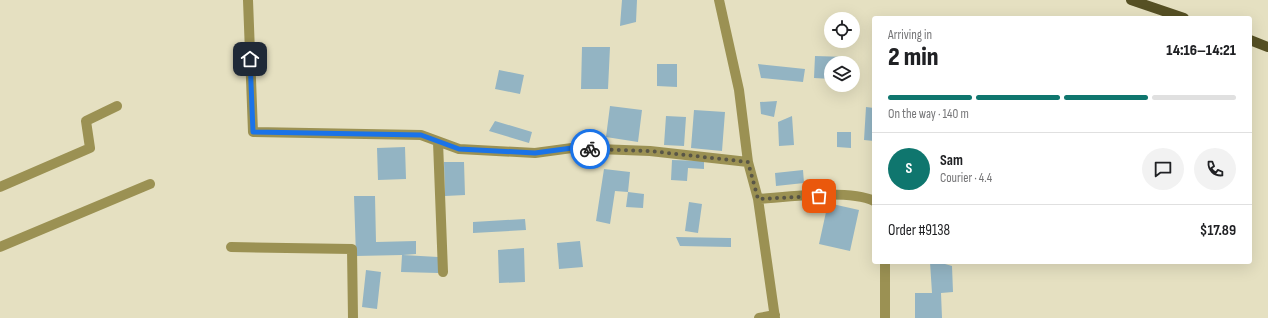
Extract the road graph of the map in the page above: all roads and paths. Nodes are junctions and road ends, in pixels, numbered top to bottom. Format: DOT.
graph roads {
  1 [pos="248,0"];
  2 [pos="719,0"];
  3 [pos="1131,0"];
  4 [pos="1178,16"];
  5 [pos="1252,41"];
  6 [pos="1268,47"];
  7 [pos="117,106"];
  8 [pos="438,142"];
  9 [pos="748,162"];
  10 [pos="150,184"];
  11 [pos="4,186"];
  12 [pos="758,199"];
  13 [pos="872,200"];
  14 [pos="0,247"];
  15 [pos="231,247"];
  16 [pos="885,264"];
  17 [pos="443,272"];
  18 [pos="775,316"];
  19 [pos="353,318"];
  20 [pos="759,318"];
  21 [pos="885,318"];
  1 -- 8 [label="street"];
  2 -- 9 [label="street"];
  3 -- 4 [label="main road"];
  5 -- 6 [label="main road"];
  7 -- 11 [label="street"];
  8 -- 9 [label="street"];
  8 -- 17 [label="street"];
  9 -- 12 [label="street"];
  10 -- 14 [label="street"];
  12 -- 13 [label="street"];
  12 -- 18 [label="street"];
  15 -- 19 [label="street"];
  16 -- 21 [label="street"];
  18 -- 20 [label="street"];
}
